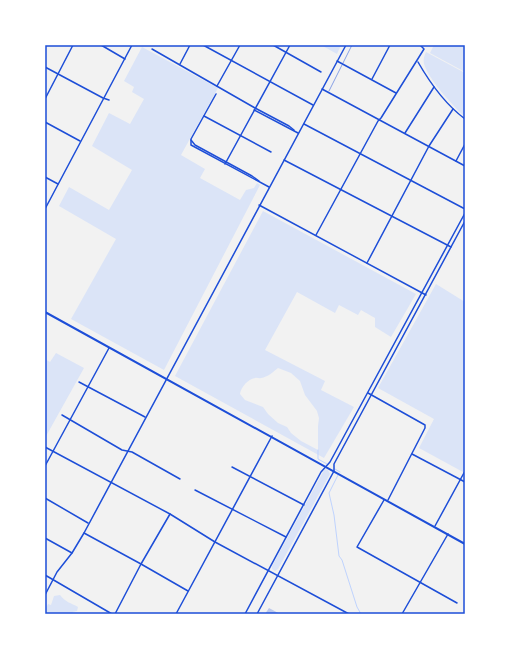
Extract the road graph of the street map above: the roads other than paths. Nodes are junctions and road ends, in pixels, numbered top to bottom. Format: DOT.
graph roads {
  1 [pos="73,45"];
  2 [pos="101,45"];
  3 [pos="132,45"];
  4 [pos="190,45"];
  5 [pos="203,45"];
  6 [pos="240,45"];
  7 [pos="274,45"];
  8 [pos="290,45"];
  9 [pos="346,45"];
  10 [pos="352,45"];
  11 [pos="390,45"];
  12 [pos="420,45"];
  13 [pos="152,49"];
  14 [pos="286,52"];
  15 [pos="125,59"];
  16 [pos="231,60"];
  17 [pos="337,61"];
  18 [pos="418,61"];
  19 [pos="343,64"];
  20 [pos="180,65"];
  21 [pos="45,67"];
  22 [pos="321,72"];
  23 [pos="59,74"];
  24 [pos="372,79"];
  25 [pos="270,82"];
  26 [pos="217,86"];
  27 [pos="434,87"];
  28 [pos="322,89"];
  29 [pos="328,92"];
  30 [pos="396,93"];
  31 [pos="216,94"];
  32 [pos="103,98"];
  33 [pos="45,100"];
  34 [pos="109,100"];
  35 [pos="313,106"];
  36 [pos="255,109"];
  37 [pos="453,109"];
  38 [pos="204,116"];
  39 [pos="465,119"];
  40 [pos="380,120"];
  41 [pos="45,122"];
  42 [pos="304,124"];
  43 [pos="298,133"];
  44 [pos="405,133"];
  45 [pos="241,136"];
  46 [pos="80,141"];
  47 [pos="465,144"];
  48 [pos="429,146"];
  49 [pos="271,152"];
  50 [pos="360,153"];
  51 [pos="284,160"];
  52 [pos="456,161"];
  53 [pos="226,163"];
  54 [pos="465,166"];
  55 [pos="45,177"];
  56 [pos="411,181"];
  57 [pos="58,184"];
  58 [pos="269,187"];
  59 [pos="341,188"];
  60 [pos="259,205"];
  61 [pos="45,209"];
  62 [pos="465,209"];
  63 [pos="465,213"];
  64 [pos="392,216"];
  65 [pos="465,221"];
  66 [pos="316,235"];
  67 [pos="448,245"];
  68 [pos="451,247"];
  69 [pos="367,263"];
  70 [pos="422,293"];
  71 [pos="426,295"];
  72 [pos="45,312"];
  73 [pos="110,347"];
  74 [pos="166,378"];
  75 [pos="79,382"];
  76 [pos="88,387"];
  77 [pos="368,393"];
  78 [pos="372,395"];
  79 [pos="62,415"];
  80 [pos="145,418"];
  81 [pos="70,421"];
  82 [pos="272,436"];
  83 [pos="45,447"];
  84 [pos="53,451"];
  85 [pos="127,451"];
  86 [pos="412,454"];
  87 [pos="45,466"];
  88 [pos="326,466"];
  89 [pos="232,467"];
  90 [pos="334,471"];
  91 [pos="465,471"];
  92 [pos="251,477"];
  93 [pos="180,479"];
  94 [pos="460,479"];
  95 [pos="110,482"];
  96 [pos="465,482"];
  97 [pos="195,490"];
  98 [pos="45,498"];
  99 [pos="387,500"];
  100 [pos="304,504"];
  101 [pos="233,510"];
  102 [pos="170,514"];
  103 [pos="88,523"];
  104 [pos="435,526"];
  105 [pos="84,533"];
  106 [pos="448,534"];
  107 [pos="286,537"];
  108 [pos="45,538"];
  109 [pos="215,542"];
  110 [pos="465,544"];
  111 [pos="72,553"];
  112 [pos="142,564"];
  113 [pos="268,569"];
  114 [pos="277,574"];
  115 [pos="45,575"];
  116 [pos="53,580"];
  117 [pos="419,582"];
  118 [pos="189,591"];
  119 [pos="45,595"];
  120 [pos="456,603"];
  121 [pos="114,614"];
  122 [pos="176,614"];
  123 [pos="245,614"];
  124 [pos="257,614"];
  125 [pos="349,614"];
  126 [pos="402,614"];
  1 -- 23 [label="street"];
  2 -- 15 [label="street"];
  3 -- 15 [label="street"];
  4 -- 20 [label="street"];
  5 -- 16 [label="street"];
  6 -- 16 [label="street"];
  7 -- 14 [label="street"];
  8 -- 14 [label="street"];
  9 -- 17 [label="street"];
  10 -- 19 [label="lane"];
  11 -- 24 [label="street"];
  12 -- 18 [label="street"];
  13 -- 20 [label="street"];
  14 -- 22 [label="street"];
  14 -- 25 [label="street"];
  15 -- 32 [label="street"];
  16 -- 25 [label="street"];
  16 -- 26 [label="street"];
  17 -- 19 [label="street"];
  17 -- 28 [label="street"];
  18 -- 27 [label="street"];
  18 -- 30 [label="street"];
  19 -- 24 [label="street"];
  19 -- 29 [label="lane"];
  20 -- 26 [label="street"];
  21 -- 23 [label="street"];
  23 -- 32 [label="street"];
  23 -- 33 [label="street"];
  24 -- 30 [label="street"];
  25 -- 35 [label="street"];
  25 -- 36 [label="street"];
  26 -- 36 [label="street"];
  27 -- 37 [label="street"];
  27 -- 44 [label="street"];
  28 -- 29 [label="street"];
  28 -- 35 [label="street"];
  29 -- 40 [label="street"];
  30 -- 40 [label="street"];
  31 -- 38 [label="street"];
  32 -- 34 [label="street"];
  32 -- 46 [label="street"];
  35 -- 42 [label="street"];
  36 -- 43 [label="street"];
  36 -- 45 [label="street"];
  37 -- 39 [label="street"];
  37 -- 48 [label="street"];
  38 -- 45 [label="street"];
  38 -- 53 [label="street"];
  40 -- 44 [label="street"];
  40 -- 50 [label="street"];
  41 -- 46 [label="street"];
  42 -- 43 [label="street"];
  42 -- 50 [label="street"];
  43 -- 51 [label="street"];
  44 -- 48 [label="street"];
  45 -- 49 [label="street"];
  45 -- 53 [label="street"];
  46 -- 57 [label="street"];
  47 -- 52 [label="street"];
  48 -- 52 [label="street"];
  48 -- 56 [label="street"];
  50 -- 56 [label="street"];
  50 -- 59 [label="street"];
  51 -- 58 [label="street"];
  51 -- 59 [label="street"];
  52 -- 54 [label="street"];
  53 -- 58 [label="street"];
  55 -- 57 [label="street"];
  56 -- 62 [label="street"];
  56 -- 64 [label="street"];
  57 -- 61 [label="street"];
  58 -- 60 [label="street"];
  59 -- 64 [label="street"];
  59 -- 66 [label="street"];
  60 -- 66 [label="street"];
  60 -- 74 [label="street"];
  63 -- 67 [label="street"];
  64 -- 67 [label="street"];
  64 -- 69 [label="street"];
  65 -- 68 [label="street"];
  66 -- 69 [label="street"];
  67 -- 68 [label="street"];
  67 -- 70 [label="street"];
  68 -- 71 [label="street"];
  69 -- 70 [label="street"];
  70 -- 71 [label="street"];
  70 -- 77 [label="street"];
  71 -- 78 [label="street"];
  72 -- 73 [label="main road"];
  73 -- 74 [label="main road"];
  73 -- 76 [label="street"];
  74 -- 80 [label="street"];
  74 -- 82 [label="main road"];
  75 -- 76 [label="street"];
  76 -- 80 [label="street"];
  76 -- 81 [label="street"];
  77 -- 78 [label="street"];
  77 -- 88 [label="street"];
  78 -- 86 [label="street"];
  78 -- 90 [label="street"];
  79 -- 81 [label="street"];
  80 -- 85 [label="street"];
  81 -- 84 [label="street"];
  81 -- 85 [label="street"];
  82 -- 88 [label="main road"];
  82 -- 92 [label="street"];
  83 -- 84 [label="street"];
  84 -- 87 [label="street"];
  84 -- 95 [label="street"];
  85 -- 93 [label="street"];
  85 -- 95 [label="street"];
  86 -- 94 [label="street"];
  86 -- 99 [label="street"];
  88 -- 90 [label="main road"];
  88 -- 100 [label="street"];
  89 -- 92 [label="street"];
  90 -- 99 [label="main road"];
  90 -- 114 [label="street"];
  91 -- 94 [label="street"];
  92 -- 100 [label="street"];
  92 -- 101 [label="street"];
  94 -- 96 [label="street"];
  94 -- 104 [label="street"];
  95 -- 102 [label="street"];
  95 -- 103 [label="street"];
  97 -- 101 [label="street"];
  98 -- 103 [label="street"];
  99 -- 104 [label="main road"];
  99 -- 117 [label="street"];
  100 -- 107 [label="street"];
  101 -- 107 [label="street"];
  101 -- 109 [label="street"];
  102 -- 109 [label="street"];
  102 -- 112 [label="street"];
  103 -- 105 [label="street"];
  104 -- 106 [label="main road"];
  105 -- 111 [label="street"];
  105 -- 112 [label="street"];
  106 -- 110 [label="main road"];
  106 -- 117 [label="street"];
  107 -- 113 [label="street"];
  108 -- 111 [label="street"];
  109 -- 113 [label="street"];
  109 -- 118 [label="street"];
  111 -- 116 [label="street"];
  112 -- 118 [label="street"];
  112 -- 121 [label="street"];
  113 -- 114 [label="street"];
  113 -- 123 [label="street"];
  114 -- 124 [label="street"];
  114 -- 125 [label="street"];
  115 -- 116 [label="street"];
  116 -- 119 [label="street"];
  116 -- 121 [label="street"];
  117 -- 120 [label="street"];
  117 -- 126 [label="street"];
  118 -- 122 [label="street"];
}
